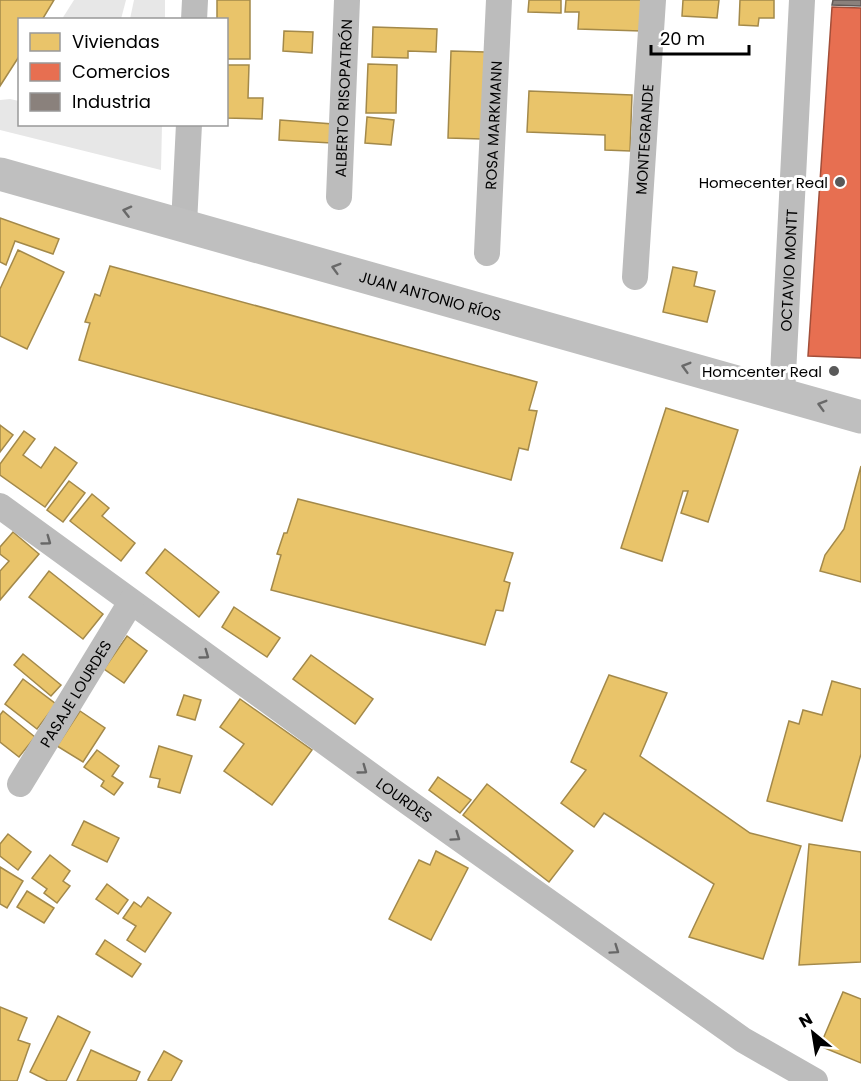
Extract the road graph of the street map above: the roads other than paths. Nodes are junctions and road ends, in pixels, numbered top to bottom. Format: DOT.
graph roads {
  1 [pos="195,0"];
  2 [pos="347,0"];
  3 [pos="499,0"];
  4 [pos="653,0"];
  5 [pos="802,0"];
  6 [pos="194,18"];
  7 [pos="189,126"];
  8 [pos="0,174"];
  9 [pos="339,197"];
  10 [pos="183,224"];
  11 [pos="488,253"];
  12 [pos="635,277"];
  13 [pos="782,394"];
  14 [pos="861,417"];
  15 [pos="0,506"];
  16 [pos="131,602"];
  17 [pos="20,784"];
  18 [pos="815,1081"];
  1 -- 6 [label="street"];
  2 -- 9 [label="street, ALBERTO RISOPATRÓN"];
  3 -- 11 [label="street, ROSA MARKMANN"];
  4 -- 12 [label="street, MONTEGRANDE"];
  5 -- 13 [label="street, OCTAVIO MONTT"];
  7 -- 10 [label="street"];
  10 -- 8 [label="main road, JUAN ANTONIO RÍOS, one-way"];
  13 -- 10 [label="main road, JUAN ANTONIO RÍOS, one-way"];
  14 -- 13 [label="main road, JUAN ANTONIO RÍOS, one-way"];
  15 -- 16 [label="street, LOURDES, one-way"];
  16 -- 17 [label="street, PASAJE LOURDES"];
  16 -- 18 [label="street, LOURDES, one-way"];
}
